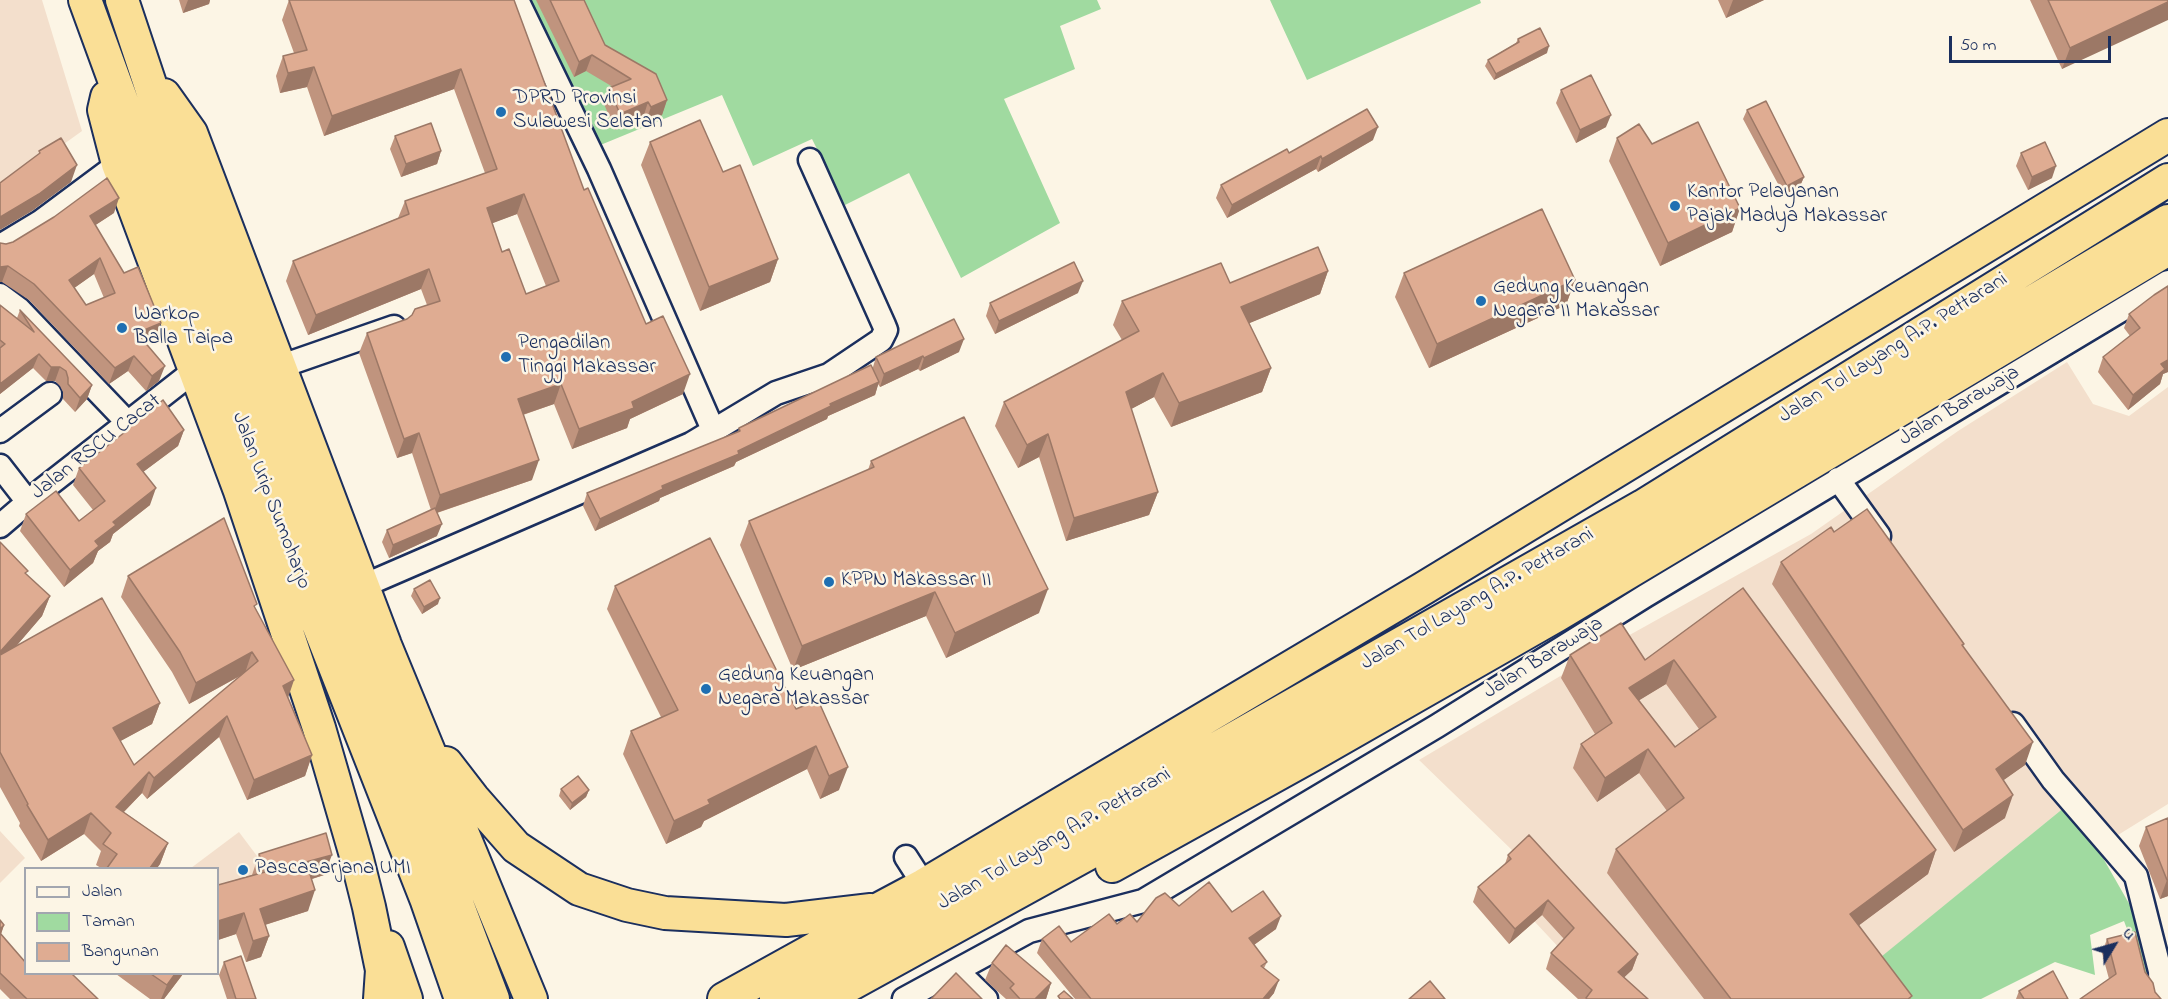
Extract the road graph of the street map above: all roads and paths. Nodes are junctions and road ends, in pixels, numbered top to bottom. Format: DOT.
graph roads {
  1 [pos="85,0"];
  2 [pos="122,0"];
  3 [pos="517,0"];
  4 [pos="143,64"];
  5 [pos="113,79"];
  6 [pos="2164,136"];
  7 [pos="810,160"];
  8 [pos="118,164"];
  9 [pos="2168,180"];
  10 [pos="176,207"];
  11 [pos="2168,220"];
  12 [pos="0,246"];
  13 [pos="2168,249"];
  14 [pos="2168,282"];
  15 [pos="0,295"];
  16 [pos="395,326"];
  17 [pos="279,367"];
  18 [pos="194,371"];
  19 [pos="50,394"];
  20 [pos="128,423"];
  21 [pos="0,431"];
  22 [pos="714,432"];
  23 [pos="0,466"];
  24 [pos="1838,479"];
  25 [pos="28,502"];
  26 [pos="0,526"];
  27 [pos="1893,557"];
  28 [pos="363,586"];
  29 [pos="1998,702"];
  30 [pos="420,729"];
  31 [pos="906,856"];
  32 [pos="357,859"];
  33 [pos="924,885"];
  34 [pos="879,909"];
  35 [pos="957,971"];
  36 [pos="526,991"];
  37 [pos="380,999"];
  38 [pos="406,999"];
  39 [pos="461,999"];
  40 [pos="493,999"];
  41 [pos="724,999"];
  42 [pos="776,999"];
  43 [pos="824,999"];
  44 [pos="869,999"];
  45 [pos="904,999"];
  46 [pos="986,999"];
  47 [pos="2161,999"];
  1 -- 5 [label="highway, Jalan Urip Sumoharjo"];
  2 -- 4 [label="highway, Jalan Urip Sumoharjo"];
  3 -- 22 [label="street"];
  4 -- 10 [label="highway, Jalan Urip Sumoharjo"];
  4 -- 17 [label="highway"];
  5 -- 8 [label="highway"];
  5 -- 10 [label="highway, Jalan Urip Sumoharjo"];
  6 -- 33 [label="highway"];
  7 -- 22 [label="street"];
  8 -- 12 [label="street"];
  8 -- 18 [label="highway"];
  9 -- 42 [label="highway, Jalan Tol Layang A.P. Pettarani"];
  10 -- 39 [label="highway, Jalan Urip Sumoharjo"];
  10 -- 40 [label="highway, Jalan Urip Sumoharjo"];
  11 -- 43 [label="highway, Jalan Tol Layang A.P. Pettarani"];
  13 -- 44 [label="highway"];
  14 -- 24 [label="street, Jalan Barawaja"];
  15 -- 20 [label="street"];
  16 -- 17 [label="street"];
  17 -- 28 [label="highway"];
  18 -- 20 [label="street, Jalan RSCU Cacat"];
  18 -- 32 [label="highway"];
  19 -- 21 [label="street"];
  20 -- 25 [label="street, Jalan RSCU Cacat"];
  22 -- 28 [label="street"];
  23 -- 25 [label="street"];
  24 -- 27 [label="street"];
  24 -- 35 [label="street, Jalan Barawaja"];
  25 -- 26 [label="street, Jalan RSCU Cacat"];
  28 -- 30 [label="highway"];
  29 -- 47 [label="street"];
  30 -- 34 [label="highway"];
  30 -- 36 [label="highway"];
  31 -- 33 [label="street"];
  32 -- 37 [label="highway"];
  32 -- 38 [label="highway"];
  33 -- 34 [label="highway"];
  34 -- 41 [label="highway"];
  35 -- 45 [label="street, Jalan Barawaja"];
  35 -- 46 [label="street"];
}
